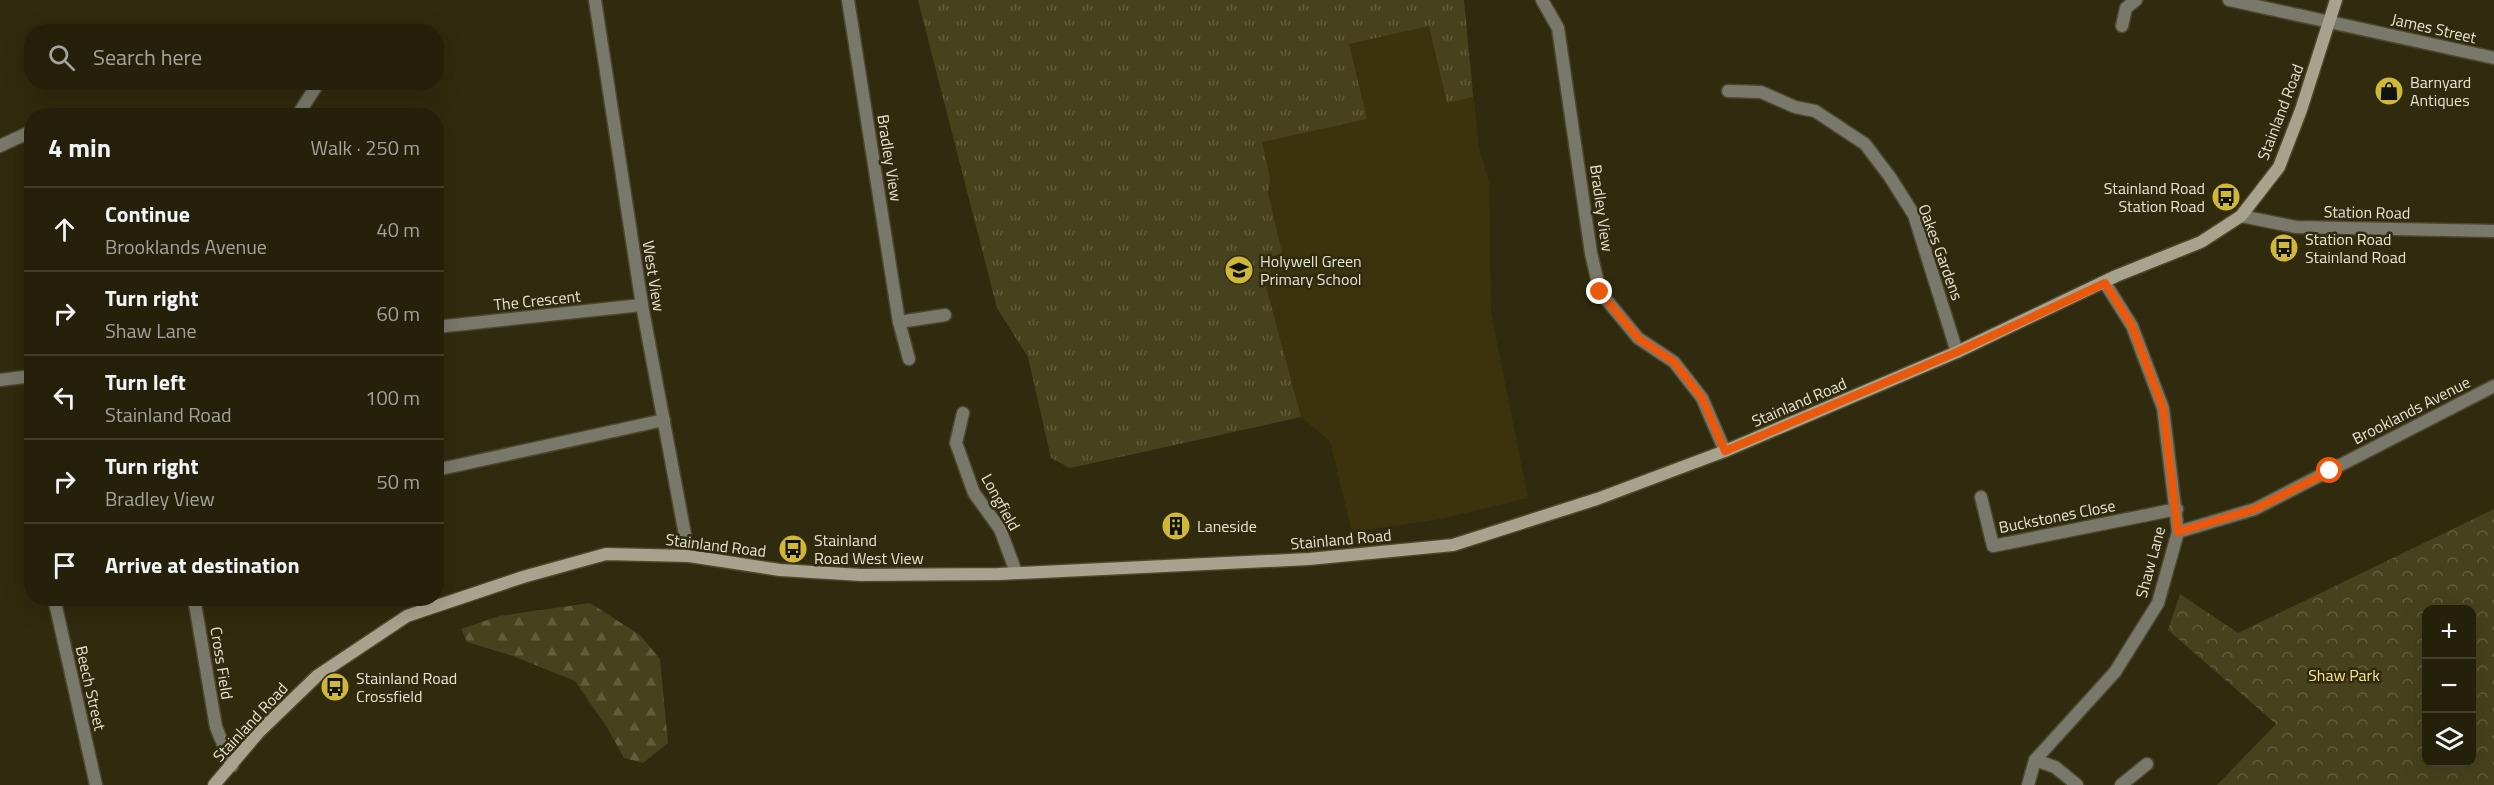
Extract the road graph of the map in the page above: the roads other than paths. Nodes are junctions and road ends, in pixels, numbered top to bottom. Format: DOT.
graph roads {
  1 [pos="595,0"];
  2 [pos="848,0"];
  3 [pos="1542,0"];
  4 [pos="2136,0"];
  5 [pos="2229,0"];
  6 [pos="2336,0"];
  7 [pos="2331,22"];
  8 [pos="2122,26"];
  9 [pos="2494,58"];
  10 [pos="314,90"];
  11 [pos="1728,91"];
  12 [pos="302,108"];
  13 [pos="24,135"];
  14 [pos="0,146"];
  15 [pos="2241,216"];
  16 [pos="2494,231"];
  17 [pos="2105,283"];
  18 [pos="642,305"];
  19 [pos="945,315"];
  20 [pos="899,322"];
  21 [pos="444,326"];
  22 [pos="1957,352"];
  23 [pos="909,359"];
  24 [pos="24,377"];
  25 [pos="0,380"];
  26 [pos="2494,386"];
  27 [pos="963,413"];
  28 [pos="664,420"];
  29 [pos="1725,451"];
  30 [pos="444,468"];
  31 [pos="1982,496"];
  32 [pos="2177,509"];
  33 [pos="2178,532"];
  34 [pos="689,556"];
  35 [pos="1016,572"];
  36 [pos="444,604"];
  37 [pos="56,606"];
  38 [pos="195,606"];
  39 [pos="437,606"];
  40 [pos="2035,760"];
  41 [pos="2147,764"];
  42 [pos="231,766"];
  43 [pos="96,785"];
  44 [pos="214,785"];
  45 [pos="2028,785"];
  46 [pos="2077,785"];
  47 [pos="2121,785"];
  1 -- 18 [label="street, West View"];
  2 -- 20 [label="street, Bradley View"];
  3 -- 29 [label="street, Bradley View"];
  4 -- 8 [label="street"];
  5 -- 7 [label="street, James Street"];
  6 -- 7 [label="main road, Stainland Road"];
  7 -- 9 [label="street, James Street"];
  7 -- 15 [label="main road, Stainland Road"];
  10 -- 12 [label="street"];
  11 -- 22 [label="street, Oakes Gardens"];
  13 -- 14 [label="street"];
  15 -- 16 [label="street, Station Road"];
  15 -- 17 [label="main road, Stainland Road"];
  17 -- 22 [label="main road, Stainland Road"];
  17 -- 32 [label="street, Shaw Lane"];
  18 -- 21 [label="street, The Crescent"];
  18 -- 28 [label="street, West View"];
  19 -- 20 [label="street"];
  20 -- 23 [label="street, Bradley View"];
  22 -- 29 [label="main road, Stainland Road"];
  24 -- 25 [label="street"];
  26 -- 33 [label="street, Brooklands Avenue"];
  27 -- 35 [label="street, Longfield"];
  28 -- 30 [label="street"];
  28 -- 34 [label="street, West View"];
  29 -- 35 [label="main road, Stainland Road"];
  31 -- 32 [label="street, Buckstones Close"];
  32 -- 33 [label="street, Shaw Lane"];
  33 -- 40 [label="street, Shaw Lane"];
  34 -- 35 [label="main road, Stainland Road"];
  34 -- 36 [label="main road, Stainland Road"];
  37 -- 43 [label="street, Beech Street"];
  38 -- 42 [label="street, Cross Field"];
  39 -- 42 [label="main road, Stainland Road"];
  40 -- 45 [label="street, Shaw Lane"];
  40 -- 46 [label="street"];
  41 -- 47 [label="street"];
  42 -- 44 [label="main road, Stainland Road"];
}
